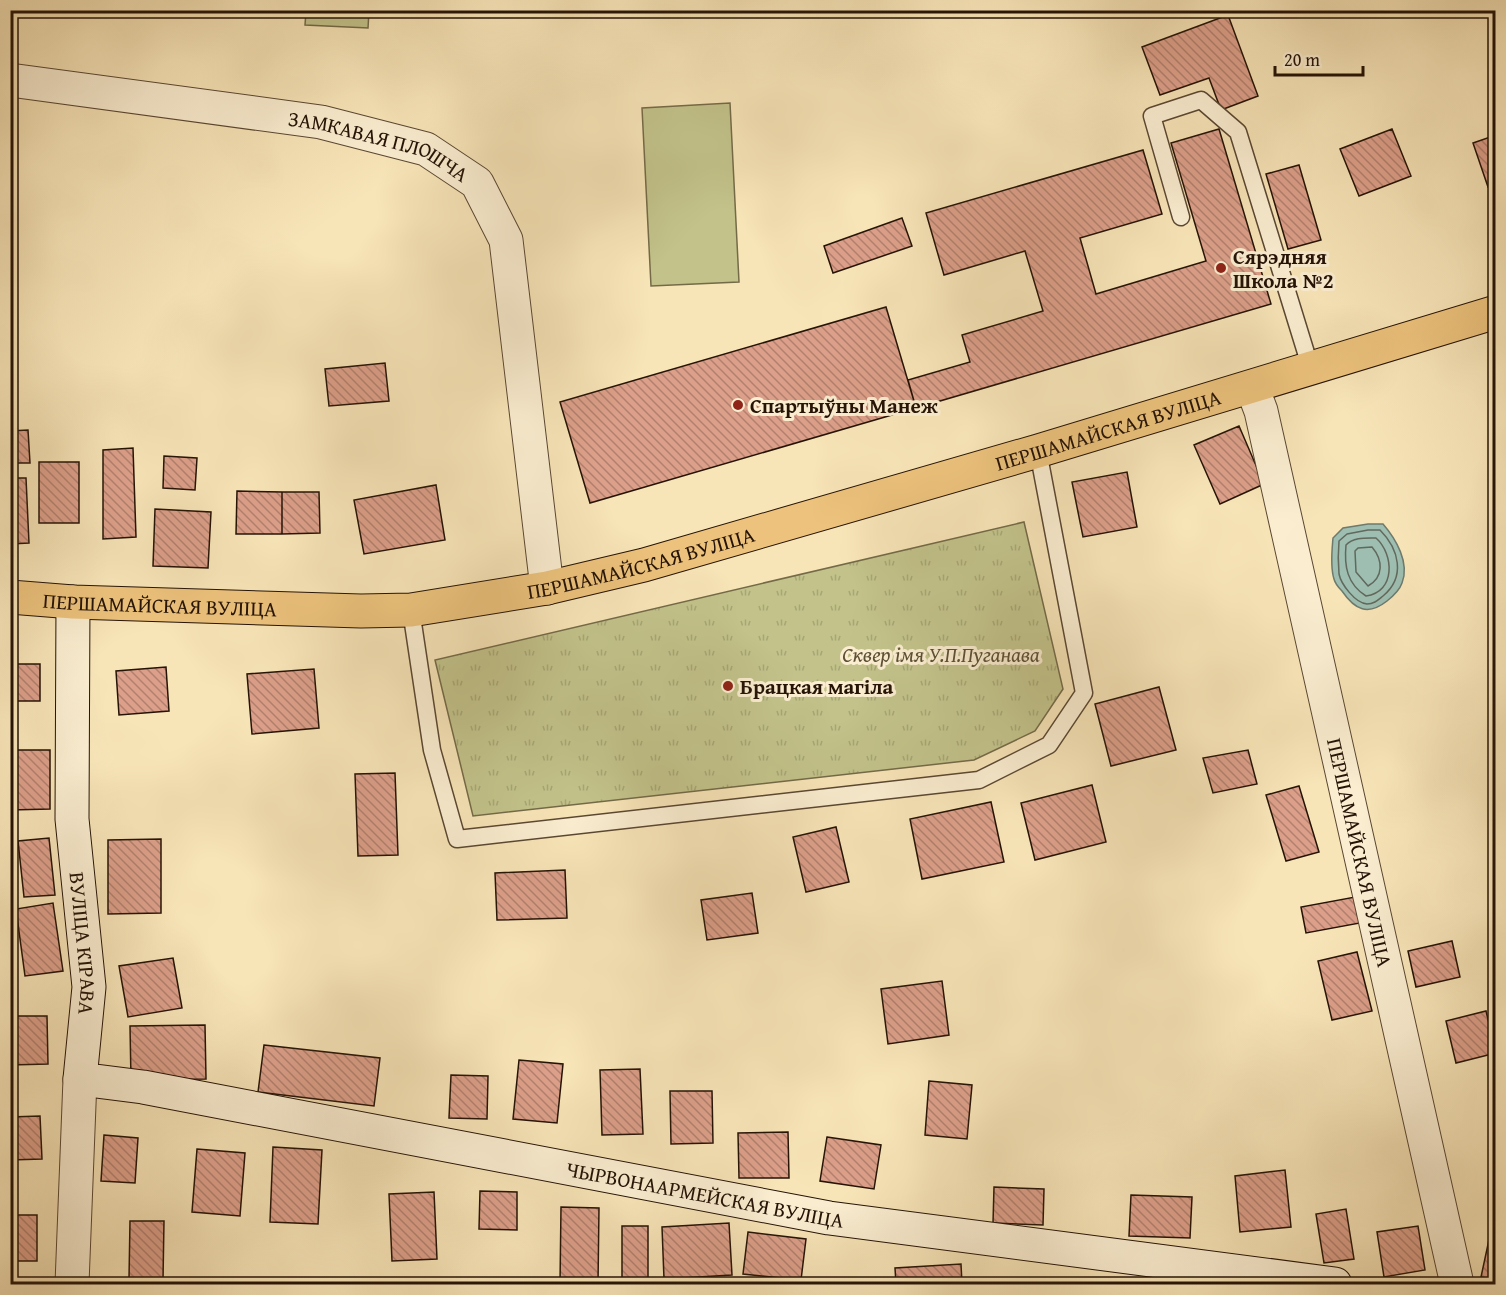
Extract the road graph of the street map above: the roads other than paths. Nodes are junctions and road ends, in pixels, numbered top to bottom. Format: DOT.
graph roads {
  1 [pos="10,81"];
  2 [pos="1181,217"];
  3 [pos="1496,312"];
  4 [pos="1311,369"];
  5 [pos="1252,387"];
  6 [pos="1038,451"];
  7 [pos="547,588"];
  8 [pos="10,597"];
  9 [pos="73,602"];
  10 [pos="411,610"];
  11 [pos="80,1079"];
  12 [pos="72,1284"];
  13 [pos="1335,1284"];
  14 [pos="1457,1284"];
  1 -- 7 [label="street, ЗАМКАВАЯ ПЛОШЧА"];
  2 -- 4 [label="lane"];
  3 -- 4 [label="main road, ПЕРШАМАЙСКАЯ ВУЛІЦА"];
  4 -- 5 [label="main road, ПЕРШАМАЙСКАЯ ВУЛІЦА"];
  5 -- 6 [label="main road, ПЕРШАМАЙСКАЯ ВУЛІЦА"];
  5 -- 14 [label="street, ПЕРШАМАЙСКАЯ ВУЛІЦА"];
  6 -- 7 [label="main road, ПЕРШАМАЙСКАЯ ВУЛІЦА"];
  6 -- 10 [label="lane"];
  7 -- 10 [label="main road, ПЕРШАМАЙСКАЯ ВУЛІЦА"];
  8 -- 9 [label="main road, ПЕРШАМАЙСКАЯ ВУЛІЦА"];
  9 -- 10 [label="main road, ПЕРШАМАЙСКАЯ ВУЛІЦА"];
  9 -- 11 [label="street, ВУЛІЦА КІРАВА"];
  11 -- 12 [label="street, ВУЛІЦА КІРАВА"];
  11 -- 13 [label="street, ЧЫРВОНААРМЕЙСКАЯ ВУЛІЦА"];
}
